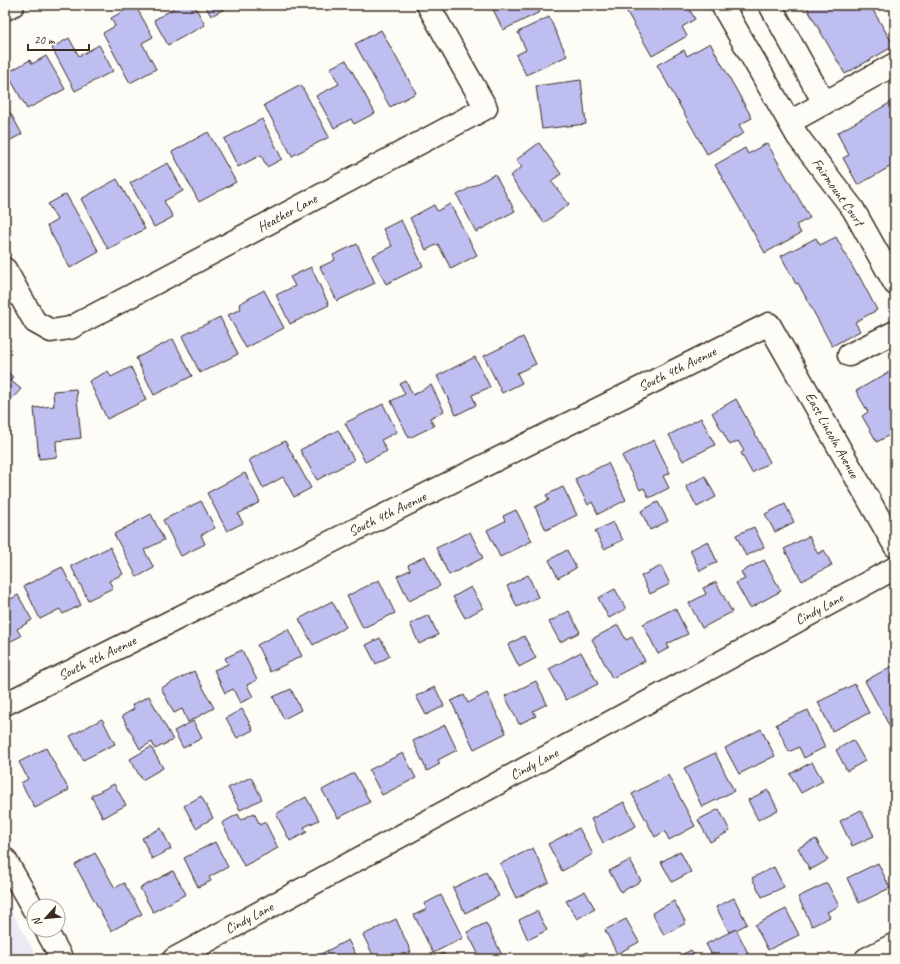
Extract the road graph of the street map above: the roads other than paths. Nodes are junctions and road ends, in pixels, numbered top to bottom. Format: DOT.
graph roads {
  1 [pos="13,5"];
  2 [pos="428,5"];
  3 [pos="770,5"];
  4 [pos="724,6"];
  5 [pos="5,9"];
  6 [pos="895,64"];
  7 [pos="824,103"];
  8 [pos="790,122"];
  9 [pos="5,269"];
  10 [pos="895,284"];
  11 [pos="769,324"];
  12 [pos="895,332"];
  13 [pos="849,355"];
  14 [pos="895,546"];
  15 [pos="895,568"];
  16 [pos="5,704"];
  17 [pos="5,859"];
  18 [pos="27,898"];
  19 [pos="50,938"];
  20 [pos="895,944"];
  21 [pos="62,959"];
  22 [pos="174,959"];
  23 [pos="866,959"];
  1 -- 5 [label="street"];
  2 -- 9 [label="street, Heather Lane"];
  3 -- 7 [label="street"];
  4 -- 8 [label="street, Fairmount Court"];
  6 -- 7 [label="street"];
  7 -- 8 [label="street"];
  8 -- 10 [label="street, Fairmount Court"];
  11 -- 14 [label="street, East Lincoln Avenue"];
  11 -- 16 [label="street, South 4th Avenue"];
  12 -- 13 [label="street"];
  15 -- 22 [label="street, Cindy Lane"];
  17 -- 18 [label="street"];
  19 -- 21 [label="street"];
  20 -- 23 [label="street"];
}
